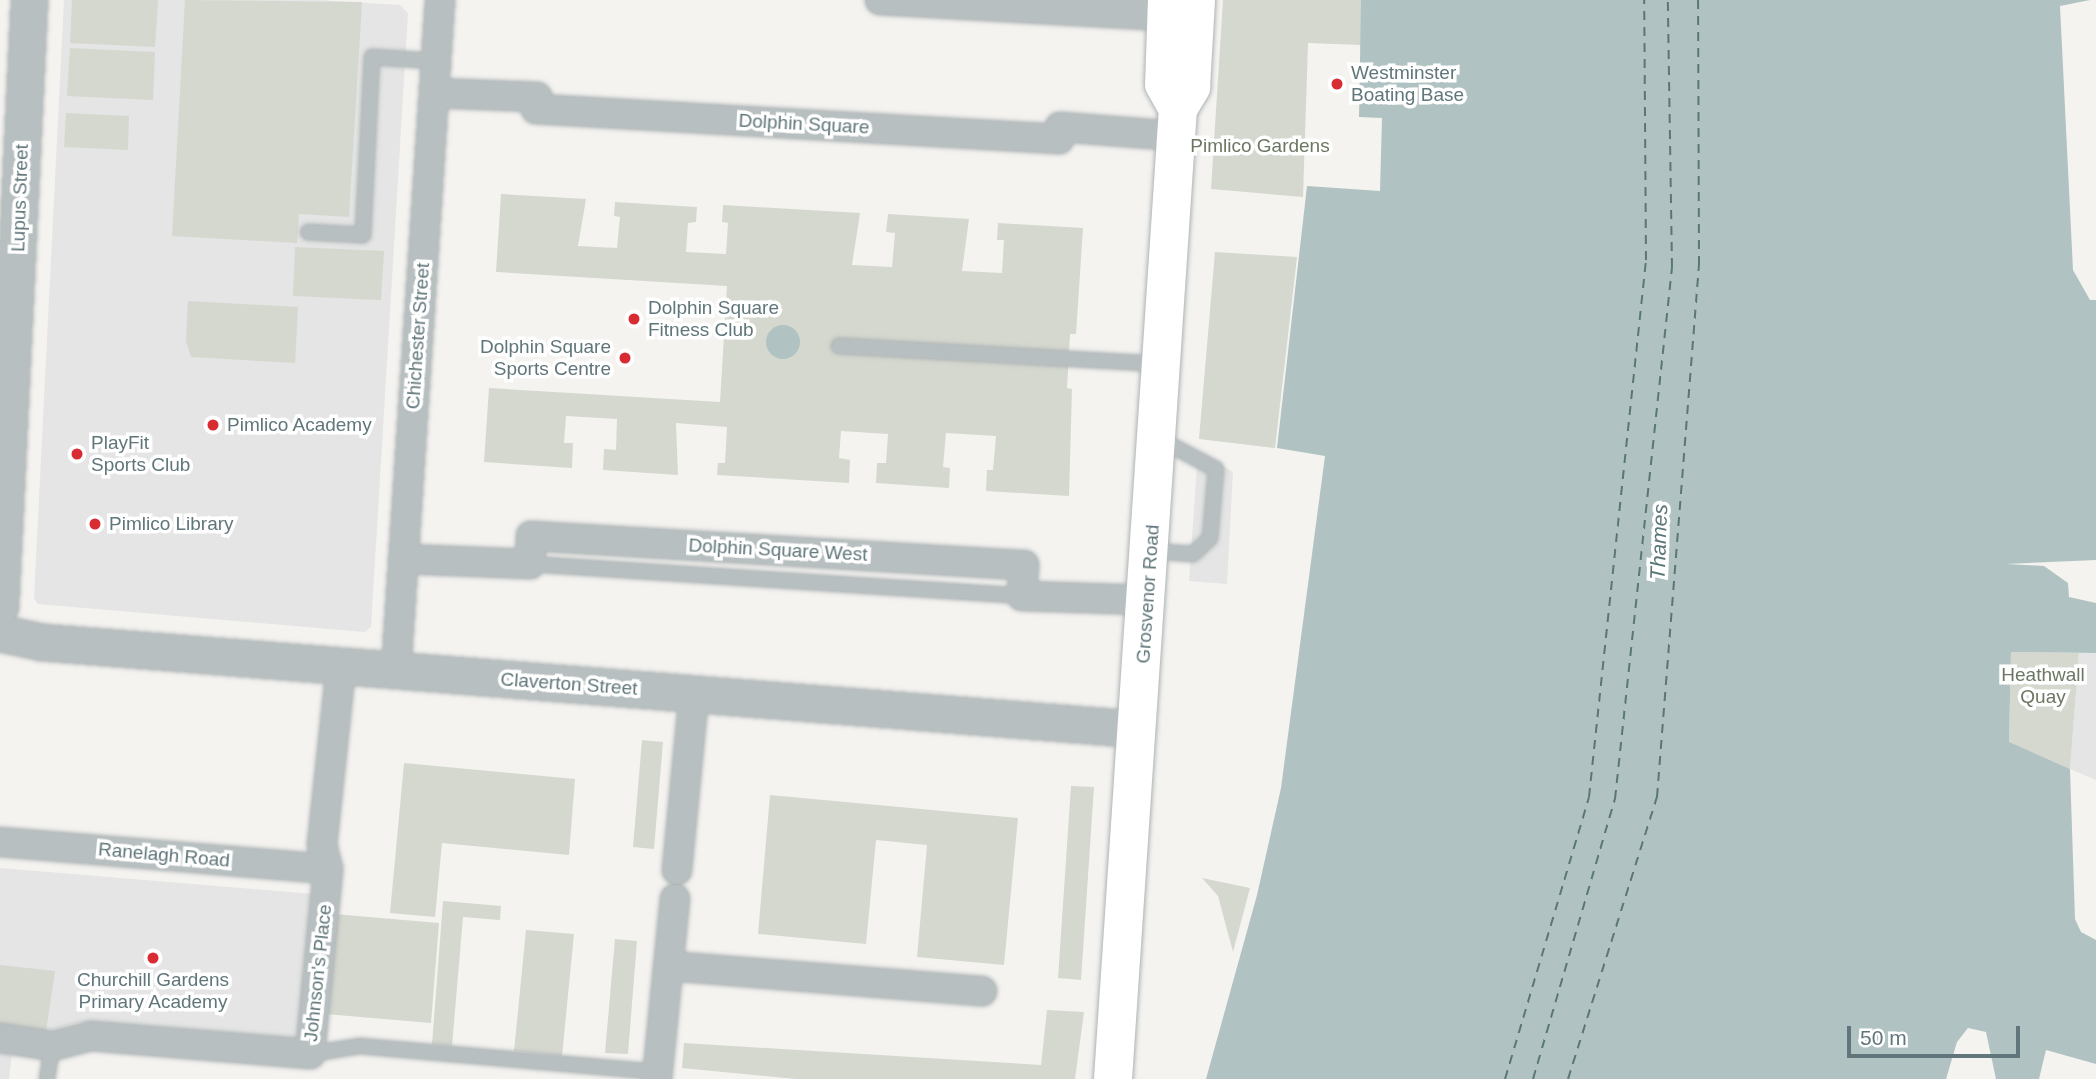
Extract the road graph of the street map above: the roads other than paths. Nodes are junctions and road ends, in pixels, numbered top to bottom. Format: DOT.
graph roads {
  1 [pos="29,0"];
  2 [pos="440,0"];
  3 [pos="880,0"];
  4 [pos="1177,5"];
  5 [pos="436,61"];
  6 [pos="434,93"];
  7 [pos="1177,122"];
  8 [pos="308,232"];
  9 [pos="839,346"];
  10 [pos="1162,364"];
  11 [pos="1158,438"];
  12 [pos="1151,551"];
  13 [pos="403,559"];
  14 [pos="530,565"];
  15 [pos="1022,596"];
  16 [pos="1148,600"];
  17 [pos="0,606"];
  18 [pos="0,633"];
  19 [pos="341,666"];
  20 [pos="396,672"];
  21 [pos="694,694"];
  22 [pos="1138,729"];
  23 [pos="0,842"];
  24 [pos="328,869"];
  25 [pos="677,870"];
  26 [pos="675,899"];
  27 [pos="669,966"];
  28 [pos="982,991"];
  29 [pos="0,1038"];
  30 [pos="52,1046"];
  31 [pos="310,1054"];
  32 [pos="658,1076"];
  33 [pos="47,1079"];
  34 [pos="1113,1079"];
  1 -- 17 [label="street, Lupus Street"];
  2 -- 5 [label="street, Chichester Street"];
  3 -- 4 [label="street"];
  4 -- 7 [label="highway, Grosvenor Road"];
  5 -- 6 [label="street, Chichester Street"];
  5 -- 8 [label="lane"];
  6 -- 7 [label="street, Dolphin Square"];
  6 -- 13 [label="street, Chichester Street"];
  7 -- 10 [label="highway, Grosvenor Road"];
  9 -- 10 [label="lane"];
  10 -- 11 [label="highway, Grosvenor Road"];
  11 -- 12 [label="highway, Grosvenor Road"];
  11 -- 12 [label="lane"];
  12 -- 16 [label="highway, Grosvenor Road"];
  13 -- 14 [label="street"];
  13 -- 20 [label="street, Chichester Street"];
  14 -- 15 [label="lane"];
  14 -- 15 [label="street, Dolphin Square West"];
  15 -- 16 [label="street"];
  16 -- 22 [label="highway, Grosvenor Road"];
  18 -- 19 [label="street, Claverton Street"];
  19 -- 20 [label="street, Claverton Street"];
  19 -- 24 [label="street, Johnson's Place"];
  20 -- 21 [label="street, Claverton Street"];
  21 -- 22 [label="street, Claverton Street"];
  21 -- 25 [label="street"];
  22 -- 34 [label="highway, Grosvenor Road"];
  23 -- 24 [label="street, Ranelagh Road"];
  24 -- 31 [label="street, Johnson's Place"];
  26 -- 27 [label="street"];
  27 -- 28 [label="street"];
  27 -- 32 [label="street"];
  29 -- 30 [label="street, Johnson's Place"];
  30 -- 31 [label="street, Johnson's Place"];
  30 -- 33 [label="lane"];
  31 -- 32 [label="lane"];
}
